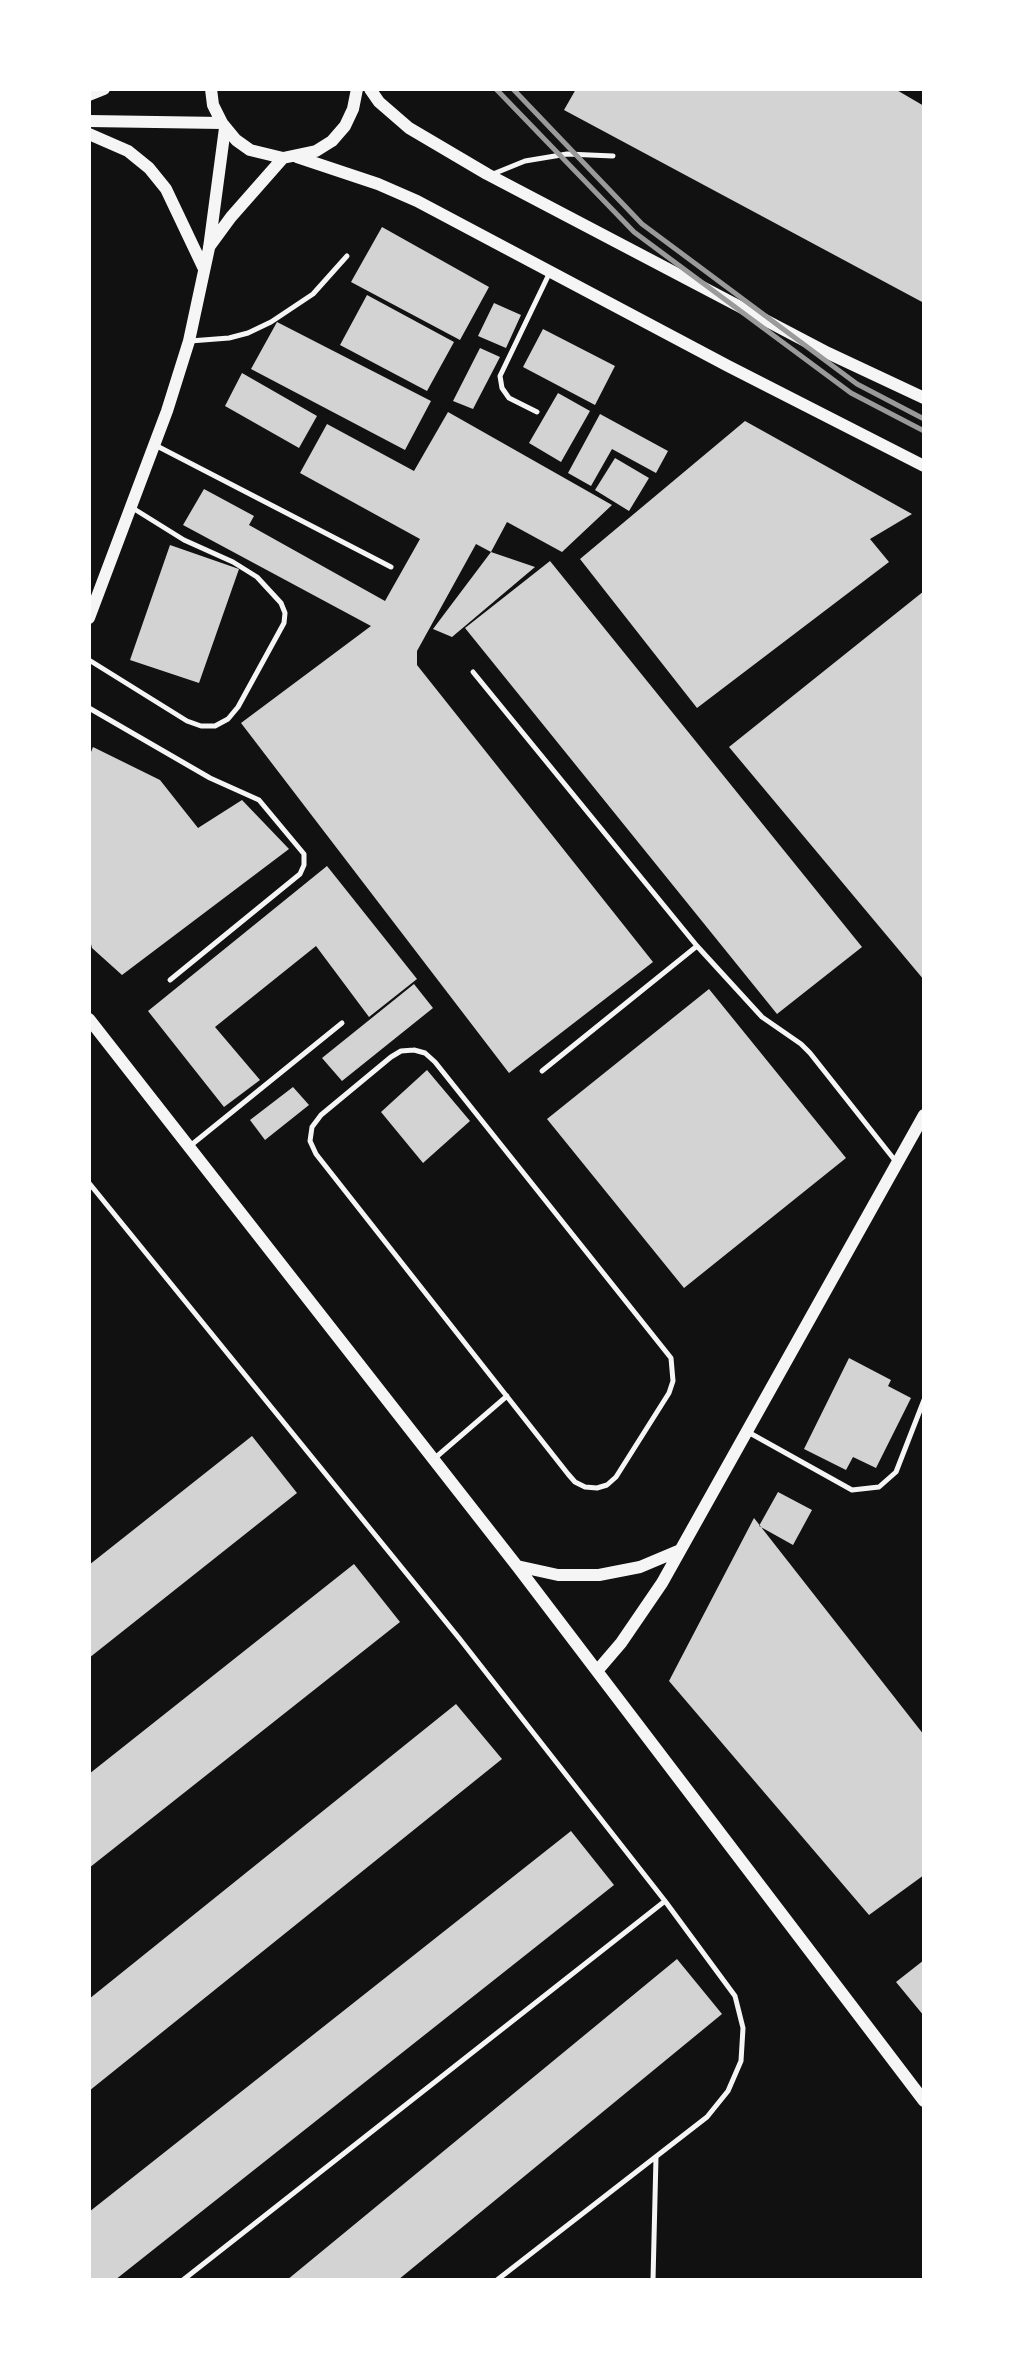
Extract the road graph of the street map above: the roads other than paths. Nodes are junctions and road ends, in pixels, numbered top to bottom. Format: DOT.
graph roads {
  1 [pos="104,89"];
  2 [pos="211,89"];
  3 [pos="357,89"];
  4 [pos="370,89"];
  5 [pos="89,95"];
  6 [pos="89,121"];
  7 [pos="223,126"];
  8 [pos="89,134"];
  9 [pos="613,156"];
  10 [pos="297,157"];
  11 [pos="283,158"];
  12 [pos="491,176"];
  13 [pos="209,248"];
  14 [pos="347,256"];
  15 [pos="205,270"];
  16 [pos="551,271"];
  17 [pos="189,341"];
  18 [pos="924,398"];
  19 [pos="537,412"];
  20 [pos="155,445"];
  21 [pos="924,466"];
  22 [pos="131,507"];
  23 [pos="391,567"];
  24 [pos="89,618"];
  25 [pos="89,660"];
  26 [pos="473,672"];
  27 [pos="89,708"];
  28 [pos="697,946"];
  29 [pos="170,980"];
  30 [pos="89,1019"];
  31 [pos="342,1023"];
  32 [pos="542,1071"];
  33 [pos="924,1115"];
  34 [pos="190,1146"];
  35 [pos="897,1163"];
  36 [pos="89,1183"];
  37 [pos="507,1396"];
  38 [pos="924,1400"];
  39 [pos="745,1431"];
  40 [pos="434,1459"];
  41 [pos="678,1550"];
  42 [pos="517,1566"];
  43 [pos="597,1671"];
  44 [pos="666,1901"];
  45 [pos="924,2101"];
  46 [pos="656,2157"];
  47 [pos="183,2280"];
  48 [pos="497,2280"];
  49 [pos="653,2280"];
  1 -- 5 [label="street"];
  2 -- 7 [label="street"];
  3 -- 10 [label="street"];
  4 -- 12 [label="street"];
  6 -- 7 [label="street"];
  7 -- 11 [label="street"];
  7 -- 13 [label="street"];
  8 -- 15 [label="street"];
  9 -- 12 [label="lane"];
  10 -- 11 [label="street"];
  10 -- 16 [label="street"];
  11 -- 13 [label="street"];
  12 -- 18 [label="street"];
  13 -- 15 [label="street"];
  14 -- 17 [label="lane"];
  15 -- 17 [label="street"];
  16 -- 19 [label="lane"];
  16 -- 21 [label="street"];
  17 -- 20 [label="street"];
  20 -- 22 [label="street"];
  20 -- 23 [label="lane"];
  22 -- 24 [label="street"];
  22 -- 25 [label="lane"];
  26 -- 28 [label="lane"];
  27 -- 29 [label="lane"];
  28 -- 32 [label="lane"];
  28 -- 35 [label="lane"];
  30 -- 34 [label="street"];
  31 -- 34 [label="lane"];
  33 -- 35 [label="street"];
  34 -- 40 [label="street"];
  35 -- 39 [label="street"];
  36 -- 44 [label="lane"];
  37 -- 37 [label="lane"];
  37 -- 40 [label="lane"];
  38 -- 39 [label="lane"];
  39 -- 41 [label="street"];
  40 -- 42 [label="street"];
  41 -- 42 [label="street"];
  41 -- 43 [label="street"];
  42 -- 43 [label="street"];
  43 -- 45 [label="street"];
  44 -- 46 [label="lane"];
  44 -- 47 [label="lane"];
  46 -- 48 [label="lane"];
  46 -- 49 [label="lane"];
}
